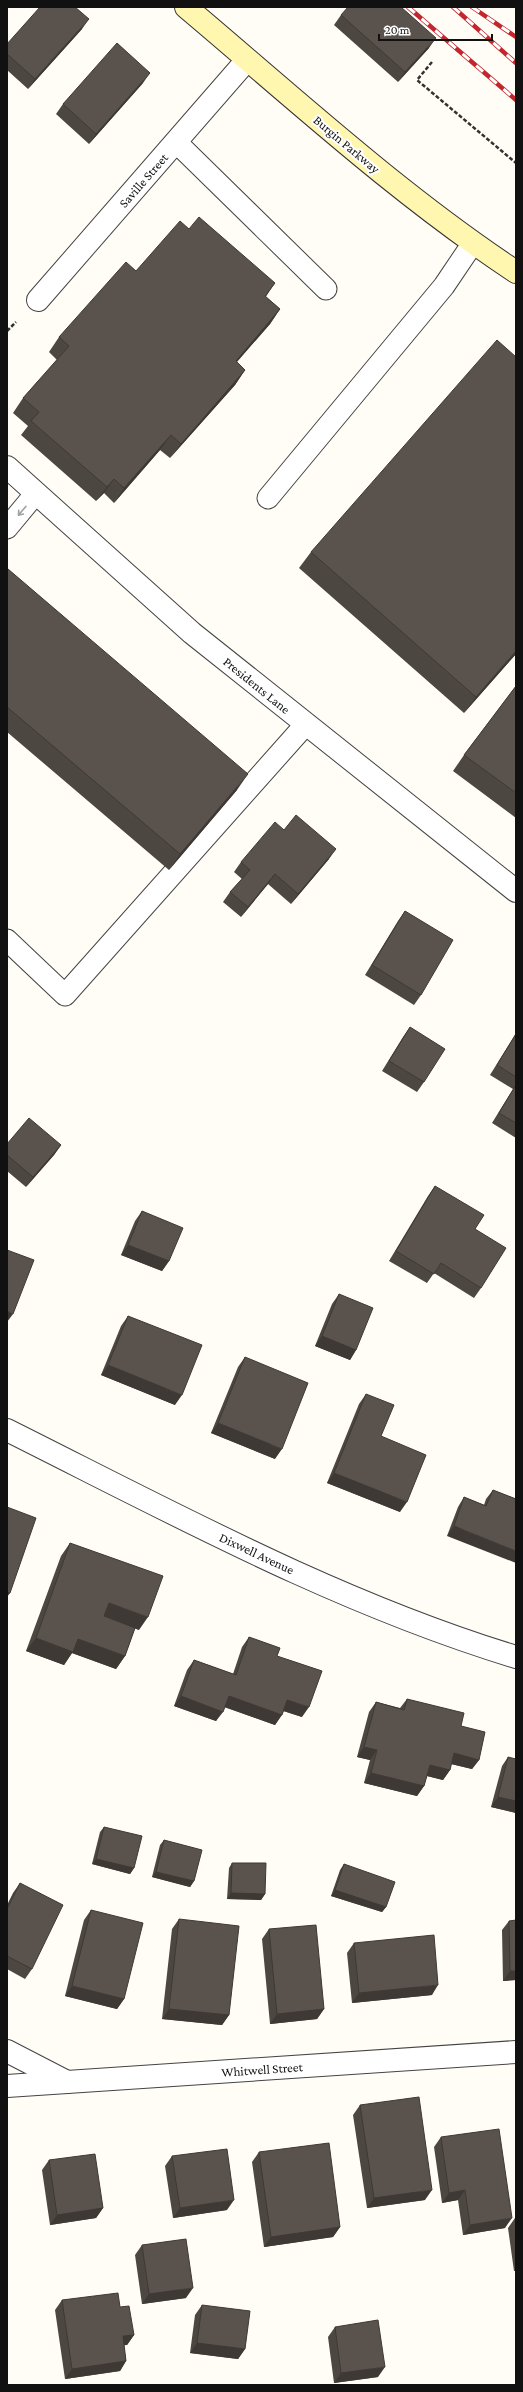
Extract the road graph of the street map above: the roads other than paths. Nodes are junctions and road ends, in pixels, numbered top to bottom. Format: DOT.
graph roads {
  1 [pos="186,7"];
  2 [pos="247,60"];
  3 [pos="176,142"];
  4 [pos="473,243"];
  5 [pos="516,272"];
  6 [pos="326,289"];
  7 [pos="38,300"];
  8 [pos="7,467"];
  9 [pos="36,493"];
  10 [pos="268,498"];
  11 [pos="7,528"];
  12 [pos="306,724"];
  13 [pos="516,892"];
  14 [pos="7,940"];
  15 [pos="7,1430"];
  16 [pos="516,1657"];
  17 [pos="7,2050"];
  18 [pos="516,2052"];
  19 [pos="67,2082"];
  20 [pos="7,2086"];
  1 -- 2 [label="main road, Burgin Parkway"];
  2 -- 3 [label="street, Saville Street"];
  2 -- 4 [label="main road, Burgin Parkway"];
  3 -- 6 [label="lane"];
  3 -- 7 [label="street, Saville Street"];
  4 -- 5 [label="main road, Burgin Parkway"];
  4 -- 10 [label="lane"];
  8 -- 9 [label="street, Presidents Lane"];
  9 -- 11 [label="lane, one-way"];
  9 -- 12 [label="street, Presidents Lane"];
  12 -- 13 [label="street, Presidents Lane"];
  12 -- 14 [label="lane"];
  15 -- 16 [label="street, Dixwell Avenue"];
  17 -- 19 [label="street"];
  18 -- 19 [label="street, Whitwell Street"];
  19 -- 20 [label="street, Whitwell Street"];
}
